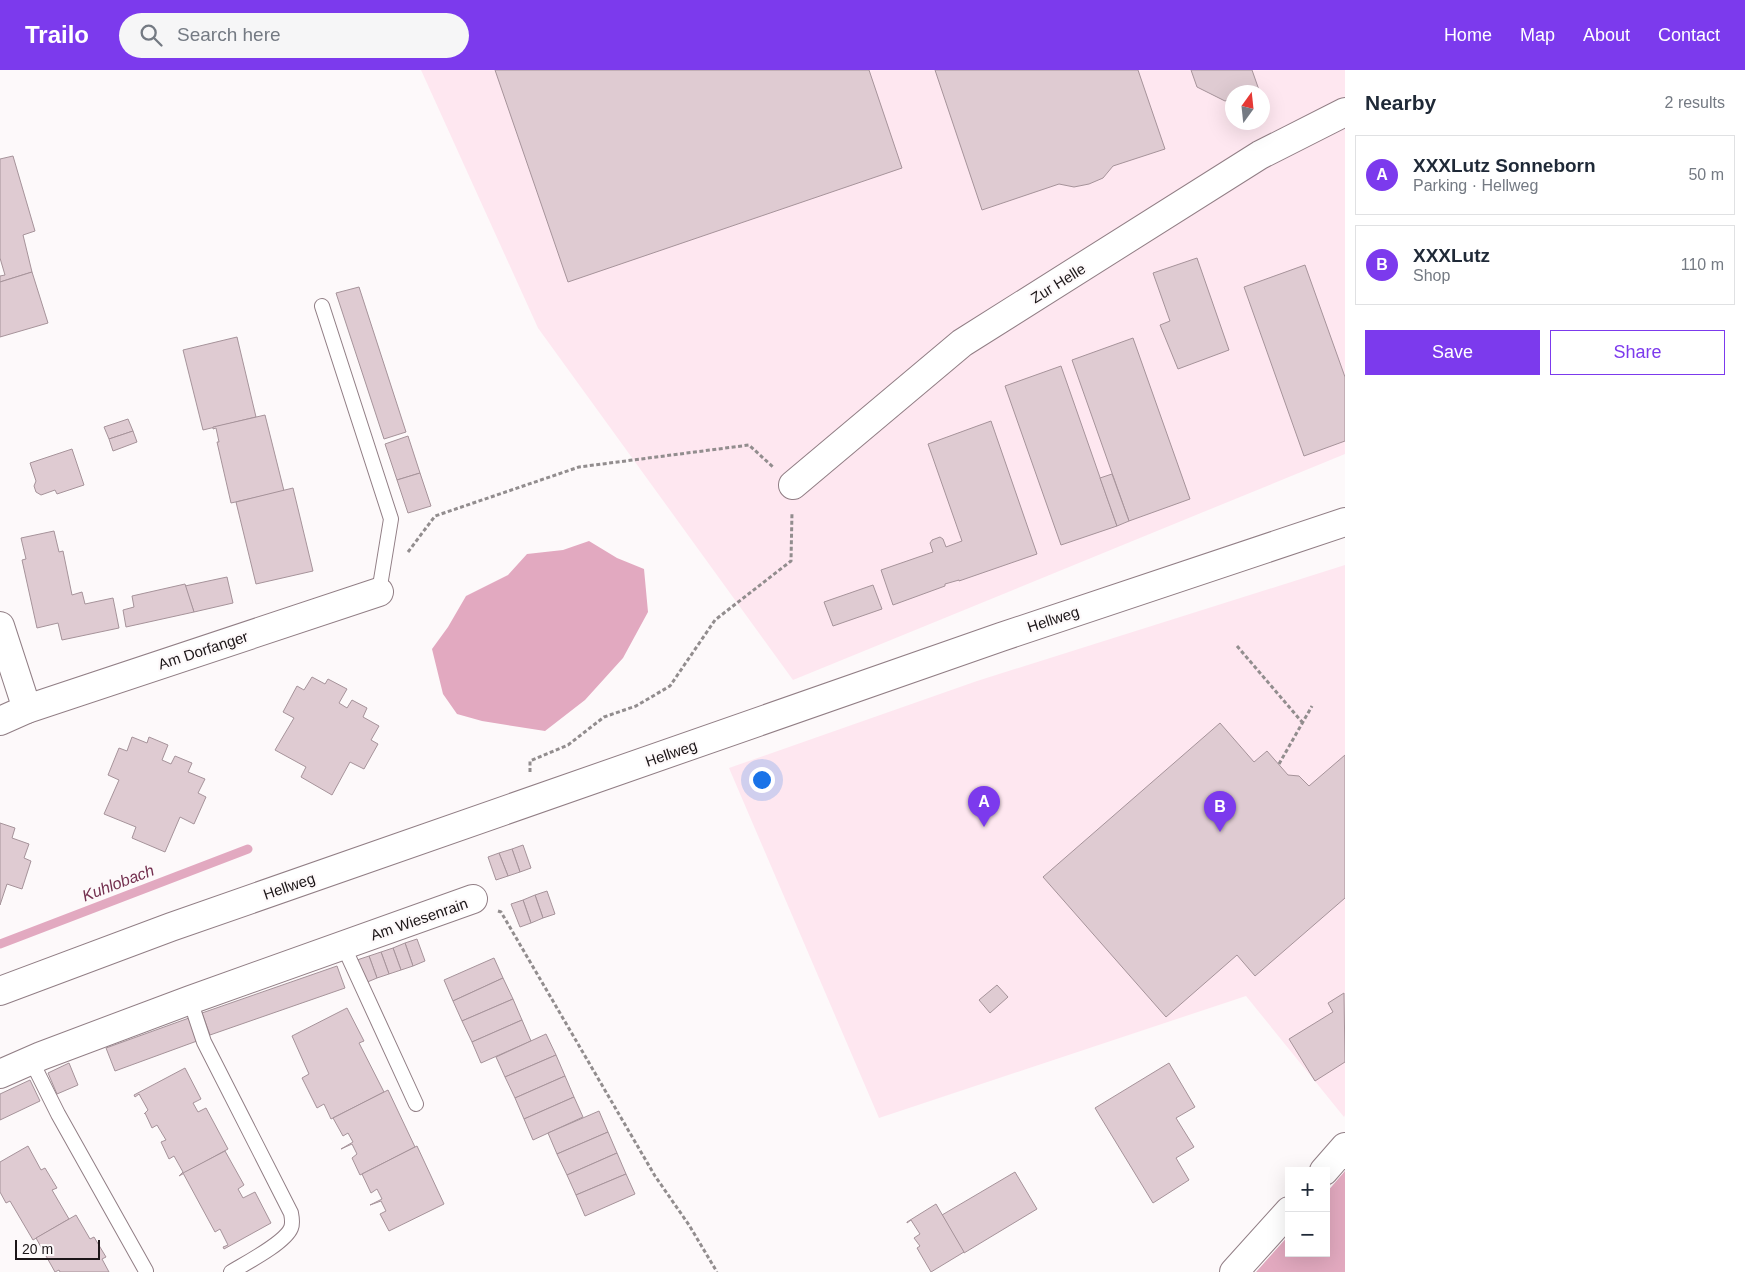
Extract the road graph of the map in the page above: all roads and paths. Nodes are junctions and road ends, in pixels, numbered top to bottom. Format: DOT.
graph roads {
  1 [pos="1345,112"];
  2 [pos="322,306"];
  3 [pos="793,485"];
  4 [pos="1345,522"];
  5 [pos="407,554"];
  6 [pos="379,592"];
  7 [pos="0,626"];
  8 [pos="1237,646"];
  9 [pos="1312,706"];
  10 [pos="27,709"];
  11 [pos="0,721"];
  12 [pos="1302,722"];
  13 [pos="1279,764"];
  14 [pos="530,802"];
  15 [pos="473,899"];
  16 [pos="343,945"];
  17 [pos="0,991"];
  18 [pos="190,1000"];
  19 [pos="32,1060"];
  20 [pos="0,1074"];
  21 [pos="416,1104"];
  22 [pos="1345,1147"];
  23 [pos="1328,1167"];
  24 [pos="1288,1212"];
  25 [pos="146,1271"];
  26 [pos="231,1272"];
  27 [pos="716,1272"];
  28 [pos="1234,1272"];
  1 -- 3 [label="street, Zur Helle"];
  2 -- 6 [label="lane"];
  3 -- 5 [label="path"];
  3 -- 14 [label="path"];
  4 -- 14 [label="street, Hellweg"];
  6 -- 10 [label="street, Am Dorfanger"];
  7 -- 10 [label="street"];
  8 -- 12 [label="path"];
  9 -- 12 [label="path"];
  10 -- 11 [label="street, Am Dorfanger"];
  12 -- 13 [label="path"];
  14 -- 17 [label="street, Hellweg"];
  15 -- 16 [label="street, Am Wiesenrain"];
  15 -- 27 [label="path, Am Wiesenrain"];
  16 -- 18 [label="street, Am Wiesenrain"];
  16 -- 21 [label="lane"];
  18 -- 19 [label="street, Am Wiesenrain"];
  18 -- 26 [label="lane"];
  19 -- 20 [label="street, Am Wiesenrain"];
  19 -- 25 [label="lane"];
  22 -- 23 [label="street"];
  24 -- 28 [label="street"];
}
